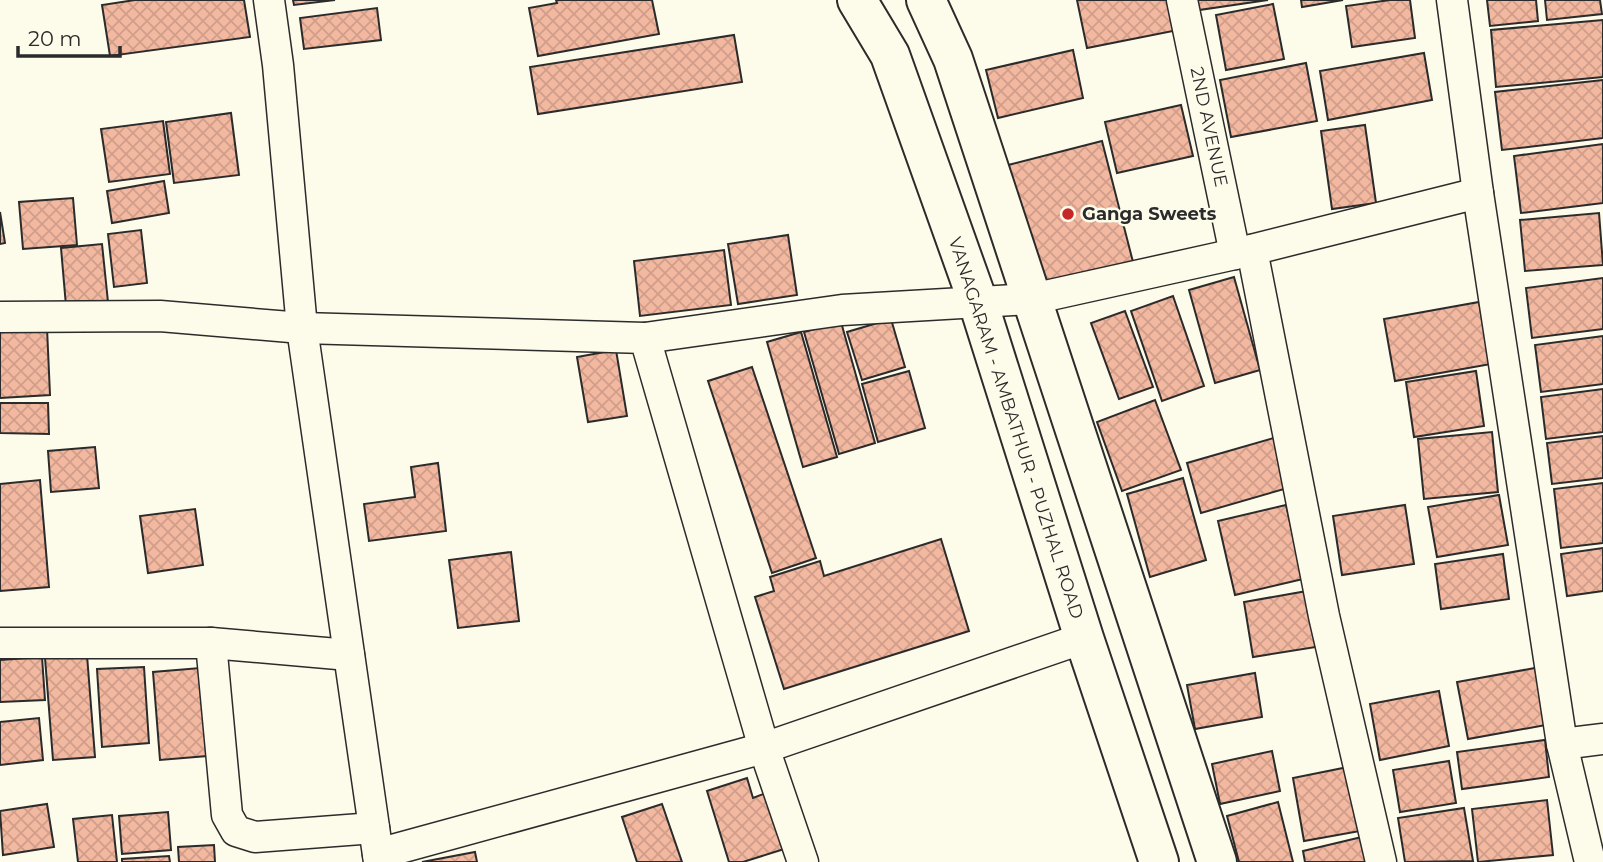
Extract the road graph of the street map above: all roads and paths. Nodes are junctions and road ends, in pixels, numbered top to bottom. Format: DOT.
graph roads {
  1 [pos="269,0"];
  2 [pos="857,0"];
  3 [pos="926,0"];
  4 [pos="1182,0"];
  5 [pos="1452,0"];
  6 [pos="1478,192"];
  7 [pos="1244,252"];
  8 [pos="1032,299"];
  9 [pos="978,302"];
  10 [pos="0,317"];
  11 [pos="302,328"];
  12 [pos="645,338"];
  13 [pos="1084,638"];
  14 [pos="0,643"];
  15 [pos="211,643"];
  16 [pos="349,654"];
  17 [pos="1603,739"];
  18 [pos="1562,744"];
  19 [pos="764,748"];
  20 [pos="377,848"];
  21 [pos="803,862"];
  22 [pos="1159,862"];
  23 [pos="1217,862"];
  24 [pos="1381,862"];
  25 [pos="1590,862"];
  1 -- 11 [label="street"];
  2 -- 9 [label="main road, VANAGARAM - AMBATHUR - PUZHAL ROAD"];
  3 -- 8 [label="main road"];
  4 -- 7 [label="street, 2ND AVENUE"];
  5 -- 6 [label="street"];
  6 -- 7 [label="street"];
  6 -- 18 [label="street"];
  7 -- 8 [label="street"];
  7 -- 24 [label="street, 2ND AVENUE"];
  8 -- 9 [label="street"];
  8 -- 23 [label="main road"];
  9 -- 12 [label="street"];
  9 -- 13 [label="main road, VANAGARAM - AMBATHUR - PUZHAL ROAD"];
  10 -- 11 [label="street"];
  11 -- 12 [label="street"];
  11 -- 16 [label="street"];
  12 -- 19 [label="street"];
  13 -- 19 [label="street"];
  13 -- 22 [label="main road, VANAGARAM - AMBATHUR - PUZHAL ROAD"];
  14 -- 15 [label="street"];
  15 -- 16 [label="street"];
  15 -- 20 [label="street"];
  16 -- 20 [label="street"];
  17 -- 18 [label="street"];
  18 -- 25 [label="street"];
  19 -- 20 [label="street"];
  19 -- 21 [label="street"];
}
